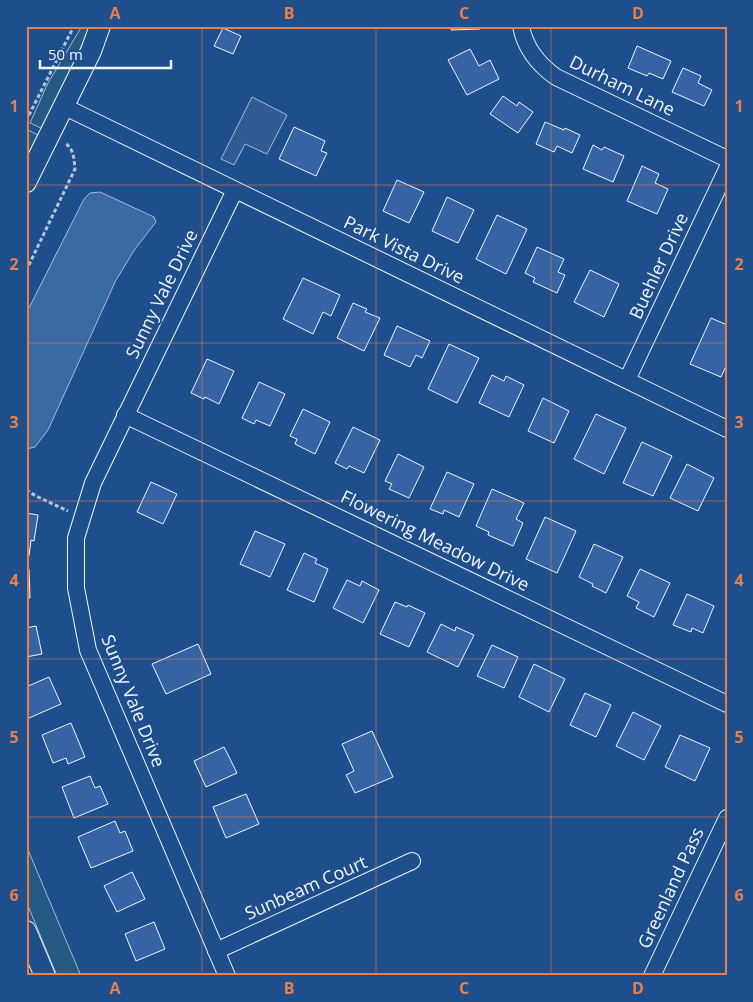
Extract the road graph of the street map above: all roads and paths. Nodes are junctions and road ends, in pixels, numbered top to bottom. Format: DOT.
graph roads {
  1 [pos="74,26"];
  2 [pos="100,26"];
  3 [pos="521,26"];
  4 [pos="64,106"];
  5 [pos="26,121"];
  6 [pos="49,136"];
  7 [pos="727,159"];
  8 [pos="727,169"];
  9 [pos="26,182"];
  10 [pos="235,190"];
  11 [pos="26,271"];
  12 [pos="627,380"];
  13 [pos="125,415"];
  14 [pos="727,430"];
  15 [pos="26,490"];
  16 [pos="65,510"];
  17 [pos="727,704"];
  18 [pos="727,818"];
  19 [pos="412,861"];
  20 [pos="26,931"];
  21 [pos="216,950"];
  22 [pos="45,976"];
  23 [pos="227,976"];
  24 [pos="652,976"];
  1 -- 5 [label="path"];
  2 -- 4 [label="street"];
  3 -- 7 [label="street, Durham Lane"];
  4 -- 6 [label="street"];
  4 -- 10 [label="street, Park Vista Drive"];
  6 -- 9 [label="street"];
  6 -- 11 [label="path"];
  8 -- 12 [label="street, Buehler Drive"];
  10 -- 12 [label="street, Park Vista Drive"];
  10 -- 13 [label="street, Sunny Vale Drive"];
  12 -- 14 [label="street, Park Vista Drive"];
  13 -- 17 [label="street, Flowering Meadow Drive"];
  13 -- 21 [label="street, Sunny Vale Drive"];
  15 -- 16 [label="path"];
  18 -- 24 [label="street, Greenland Pass"];
  19 -- 21 [label="street, Sunbeam Court"];
  20 -- 22 [label="street"];
  21 -- 23 [label="street, Sunny Vale Drive"];
}
